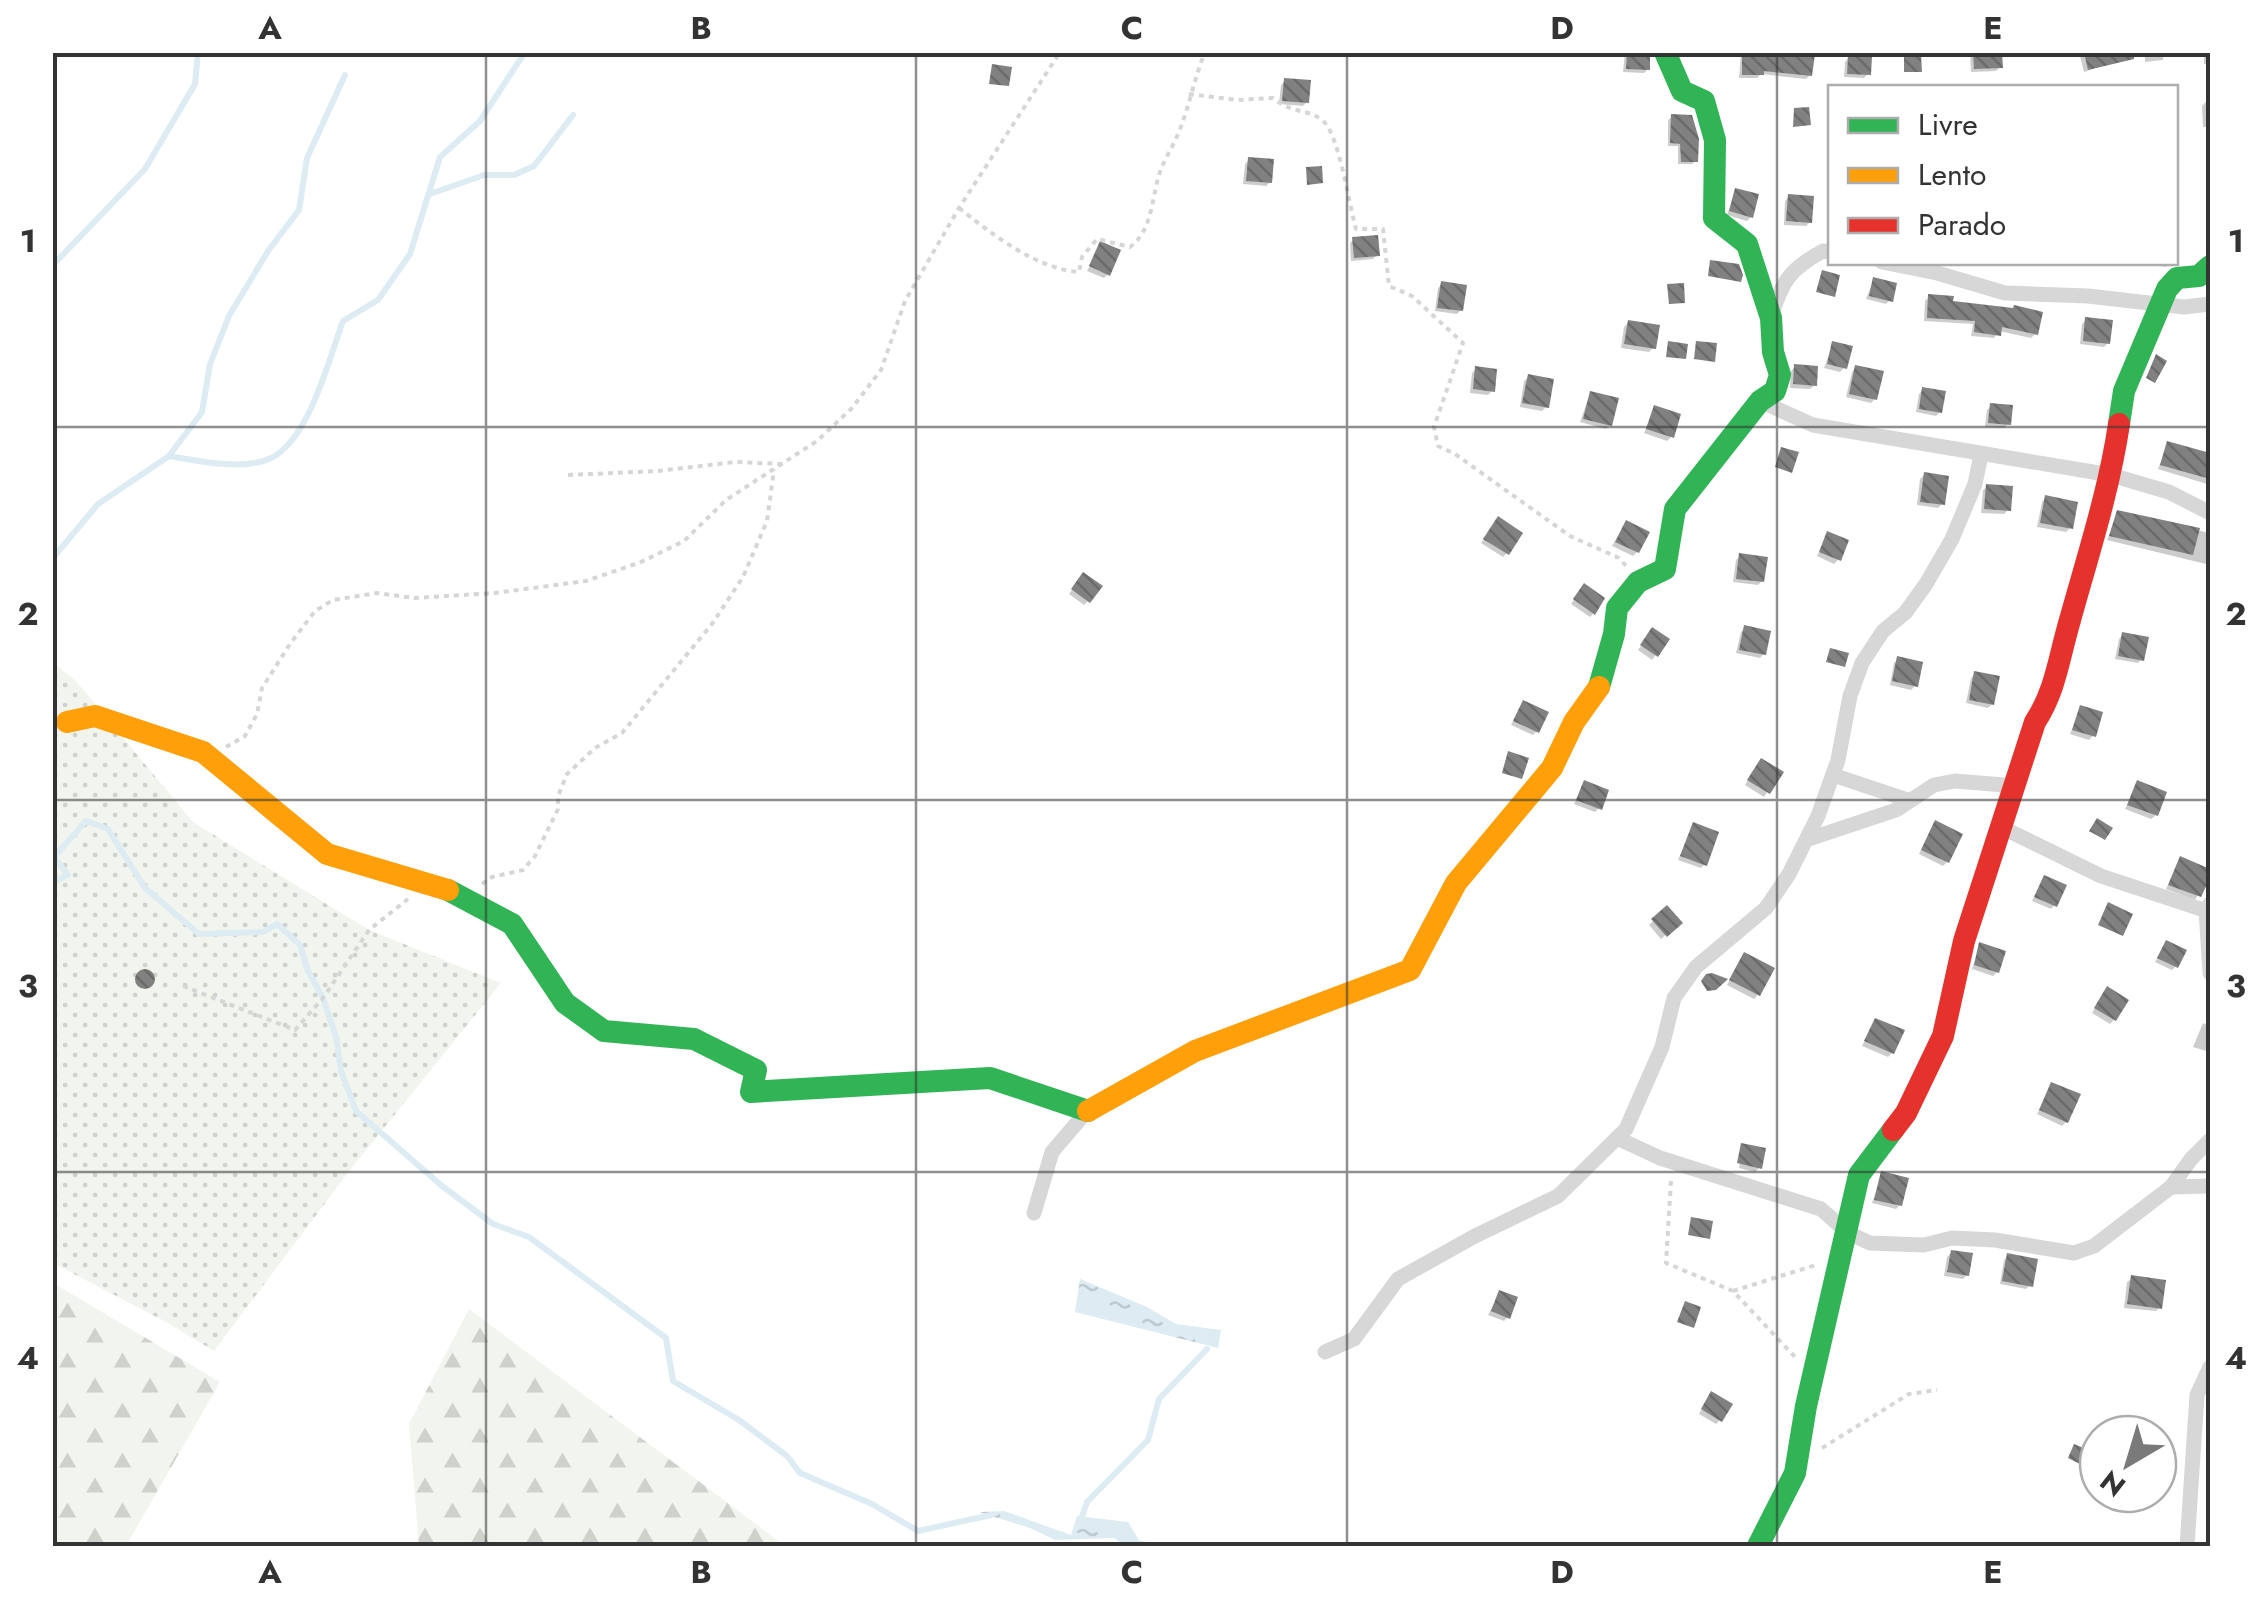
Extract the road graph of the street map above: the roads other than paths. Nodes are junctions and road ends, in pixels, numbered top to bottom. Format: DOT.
graph roads {
  1 [pos="1666,52"];
  2 [pos="1828,252"];
  3 [pos="1897,265"];
  4 [pos="2210,266"];
  5 [pos="2210,304"];
  6 [pos="2158,306"];
  7 [pos="1771,318"];
  8 [pos="1760,401"];
  9 [pos="1981,455"];
  10 [pos="2110,475"];
  11 [pos="2210,513"];
  12 [pos="67,722"];
  13 [pos="1833,775"];
  14 [pos="2016,786"];
  15 [pos="1908,800"];
  16 [pos="2001,827"];
  17 [pos="1806,840"];
  18 [pos="2209,909"];
  19 [pos="2210,972"];
  20 [pos="1087,1110"];
  21 [pos="1617,1138"];
  22 [pos="2210,1140"];
  23 [pos="2210,1186"];
  24 [pos="2171,1187"];
  25 [pos="1034,1214"];
  26 [pos="1846,1244"];
  27 [pos="1325,1352"];
  28 [pos="2210,1367"];
  29 [pos="1758,1546"];
  30 [pos="2187,1546"];
  1 -- 7 [label="street"];
  2 -- 7 [label="street"];
  3 -- 6 [label="street"];
  4 -- 6 [label="street"];
  5 -- 6 [label="street"];
  6 -- 10 [label="street"];
  7 -- 8 [label="street"];
  8 -- 9 [label="street"];
  8 -- 20 [label="street"];
  9 -- 10 [label="street"];
  9 -- 13 [label="street"];
  10 -- 11 [label="street"];
  10 -- 14 [label="street"];
  12 -- 20 [label="street"];
  13 -- 15 [label="street"];
  13 -- 17 [label="street"];
  14 -- 15 [label="street"];
  14 -- 16 [label="street"];
  15 -- 17 [label="street"];
  16 -- 18 [label="street"];
  16 -- 26 [label="street"];
  17 -- 21 [label="street"];
  18 -- 19 [label="street"];
  20 -- 25 [label="street"];
  21 -- 26 [label="street"];
  21 -- 27 [label="street"];
  22 -- 24 [label="street"];
  23 -- 24 [label="street"];
  24 -- 26 [label="street"];
  26 -- 29 [label="street"];
  28 -- 30 [label="street"];
}
